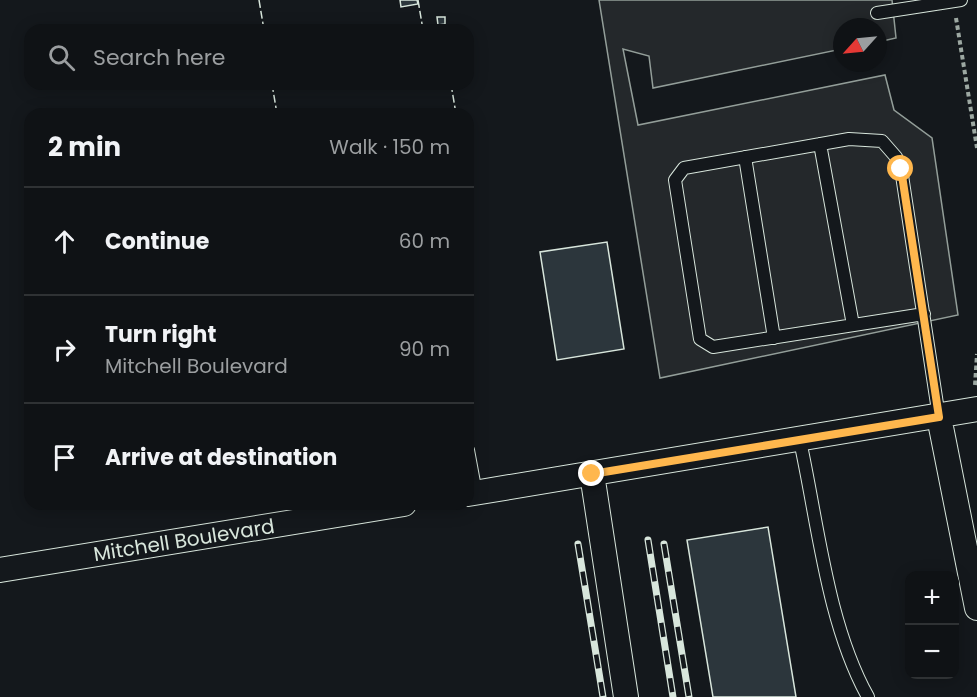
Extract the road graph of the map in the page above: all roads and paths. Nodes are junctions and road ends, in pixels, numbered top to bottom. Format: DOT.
graph roads {
  1 [pos="961,0"];
  2 [pos="956,1"];
  3 [pos="877,13"];
  4 [pos="820,144"];
  5 [pos="977,148"];
  6 [pos="745,157"];
  7 [pos="924,314"];
  8 [pos="853,325"];
  9 [pos="774,338"];
  10 [pos="977,354"];
  11 [pos="976,399"];
  12 [pos="939,417"];
  13 [pos="800,441"];
  14 [pos="592,474"];
  15 [pos="474,493"];
  16 [pos="366,510"];
  17 [pos="0,570"];
  18 [pos="977,608"];
  19 [pos="626,697"];
  20 [pos="868,697"];
  1 -- 2 [label="lane"];
  2 -- 3 [label="lane"];
  2 -- 5 [label="path"];
  4 -- 6 [label="lane"];
  4 -- 7 [label="lane"];
  4 -- 8 [label="lane"];
  6 -- 9 [label="lane"];
  6 -- 9 [label="lane"];
  7 -- 8 [label="lane"];
  7 -- 12 [label="lane"];
  8 -- 9 [label="lane"];
  10 -- 11 [label="path"];
  11 -- 12 [label="street"];
  12 -- 13 [label="street"];
  12 -- 18 [label="street"];
  13 -- 14 [label="street"];
  13 -- 20 [label="lane"];
  14 -- 15 [label="street"];
  14 -- 19 [label="street"];
  16 -- 17 [label="street, Mitchell Boulevard"];
}
